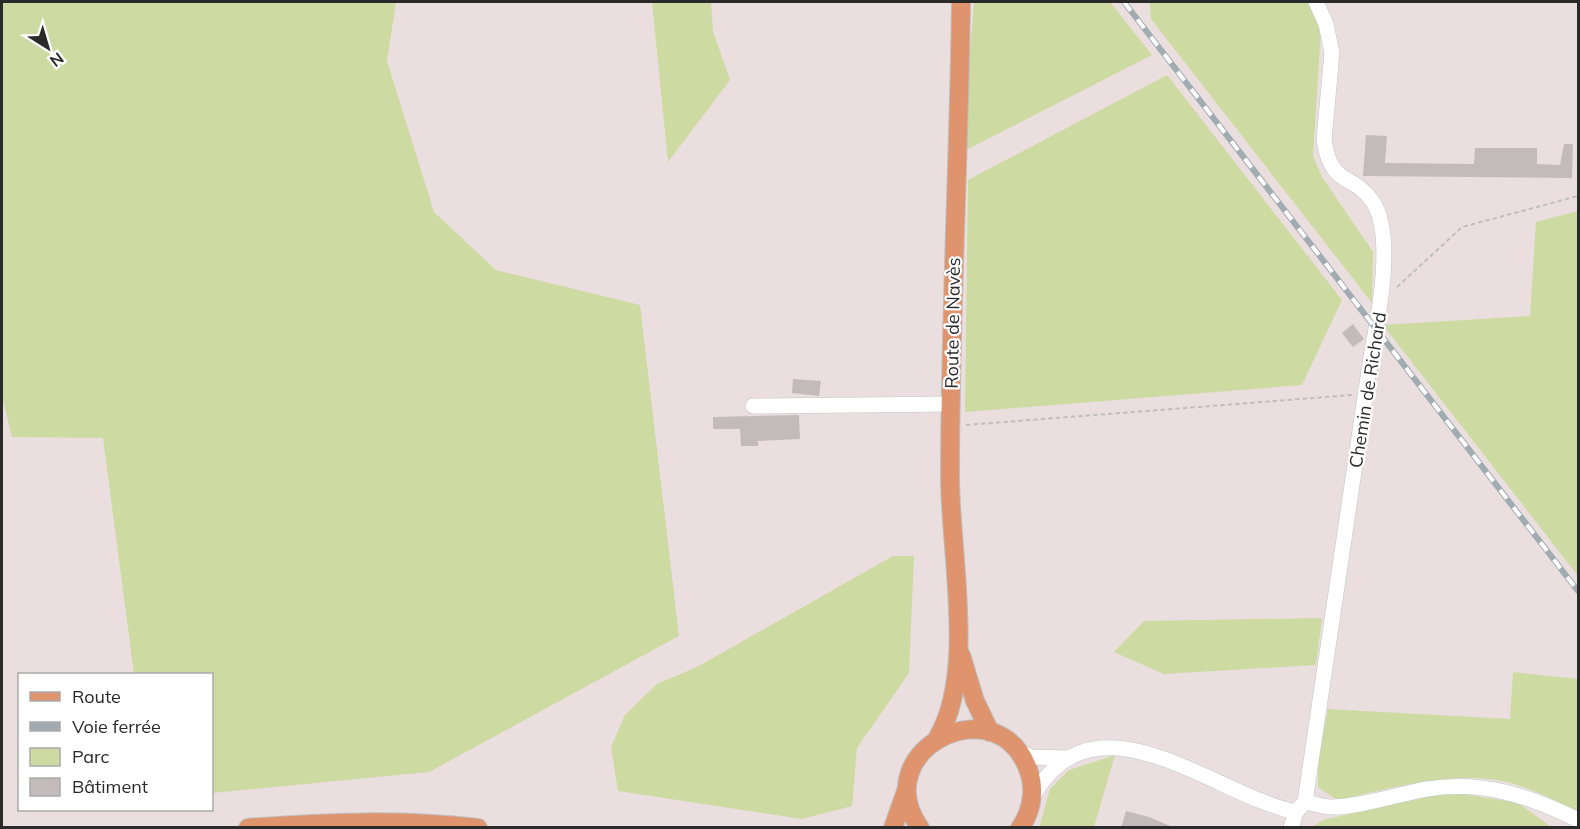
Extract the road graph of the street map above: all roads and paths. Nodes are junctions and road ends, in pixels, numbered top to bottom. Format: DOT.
graph roads {
  1 [pos="961,2"];
  2 [pos="1316,2"];
  3 [pos="1578,196"];
  4 [pos="1383,298"];
  5 [pos="1366,394"];
  6 [pos="951,404"];
  7 [pos="753,406"];
  8 [pos="951,426"];
  9 [pos="958,644"];
  10 [pos="990,732"];
  11 [pos="939,737"];
  12 [pos="1018,751"];
  13 [pos="1068,758"];
  14 [pos="907,787"];
  15 [pos="1032,798"];
  16 [pos="1301,807"];
  17 [pos="1578,820"];
  18 [pos="1022,827"];
  19 [pos="248,828"];
  20 [pos="478,828"];
  21 [pos="893,828"];
  22 [pos="920,828"];
  23 [pos="1291,828"];
  1 -- 6 [label="main road, Route de Navès"];
  2 -- 4 [label="street, Chemin de Richard"];
  3 -- 4 [label="path"];
  4 -- 5 [label="street, Chemin de Richard"];
  5 -- 8 [label="path"];
  5 -- 16 [label="street, Chemin de Richard"];
  6 -- 7 [label="street"];
  6 -- 8 [label="main road, Route de Navès"];
  8 -- 9 [label="main road, Route de Navès"];
  9 -- 10 [label="main road, Route de Navès"];
  9 -- 11 [label="main road, Route de Navès"];
  10 -- 11 [label="main road, Route de Navès"];
  10 -- 12 [label="main road, Route de Navès"];
  11 -- 14 [label="main road, Route de Navès"];
  12 -- 13 [label="street"];
  12 -- 15 [label="main road, Route de Navès"];
  13 -- 15 [label="street"];
  13 -- 16 [label="street"];
  14 -- 21 [label="main road, Route de Navès"];
  14 -- 22 [label="main road"];
  15 -- 18 [label="main road, Route de Navès"];
  16 -- 17 [label="street"];
  16 -- 23 [label="street, Chemin de Richard"];
  19 -- 20 [label="main road"];
}
